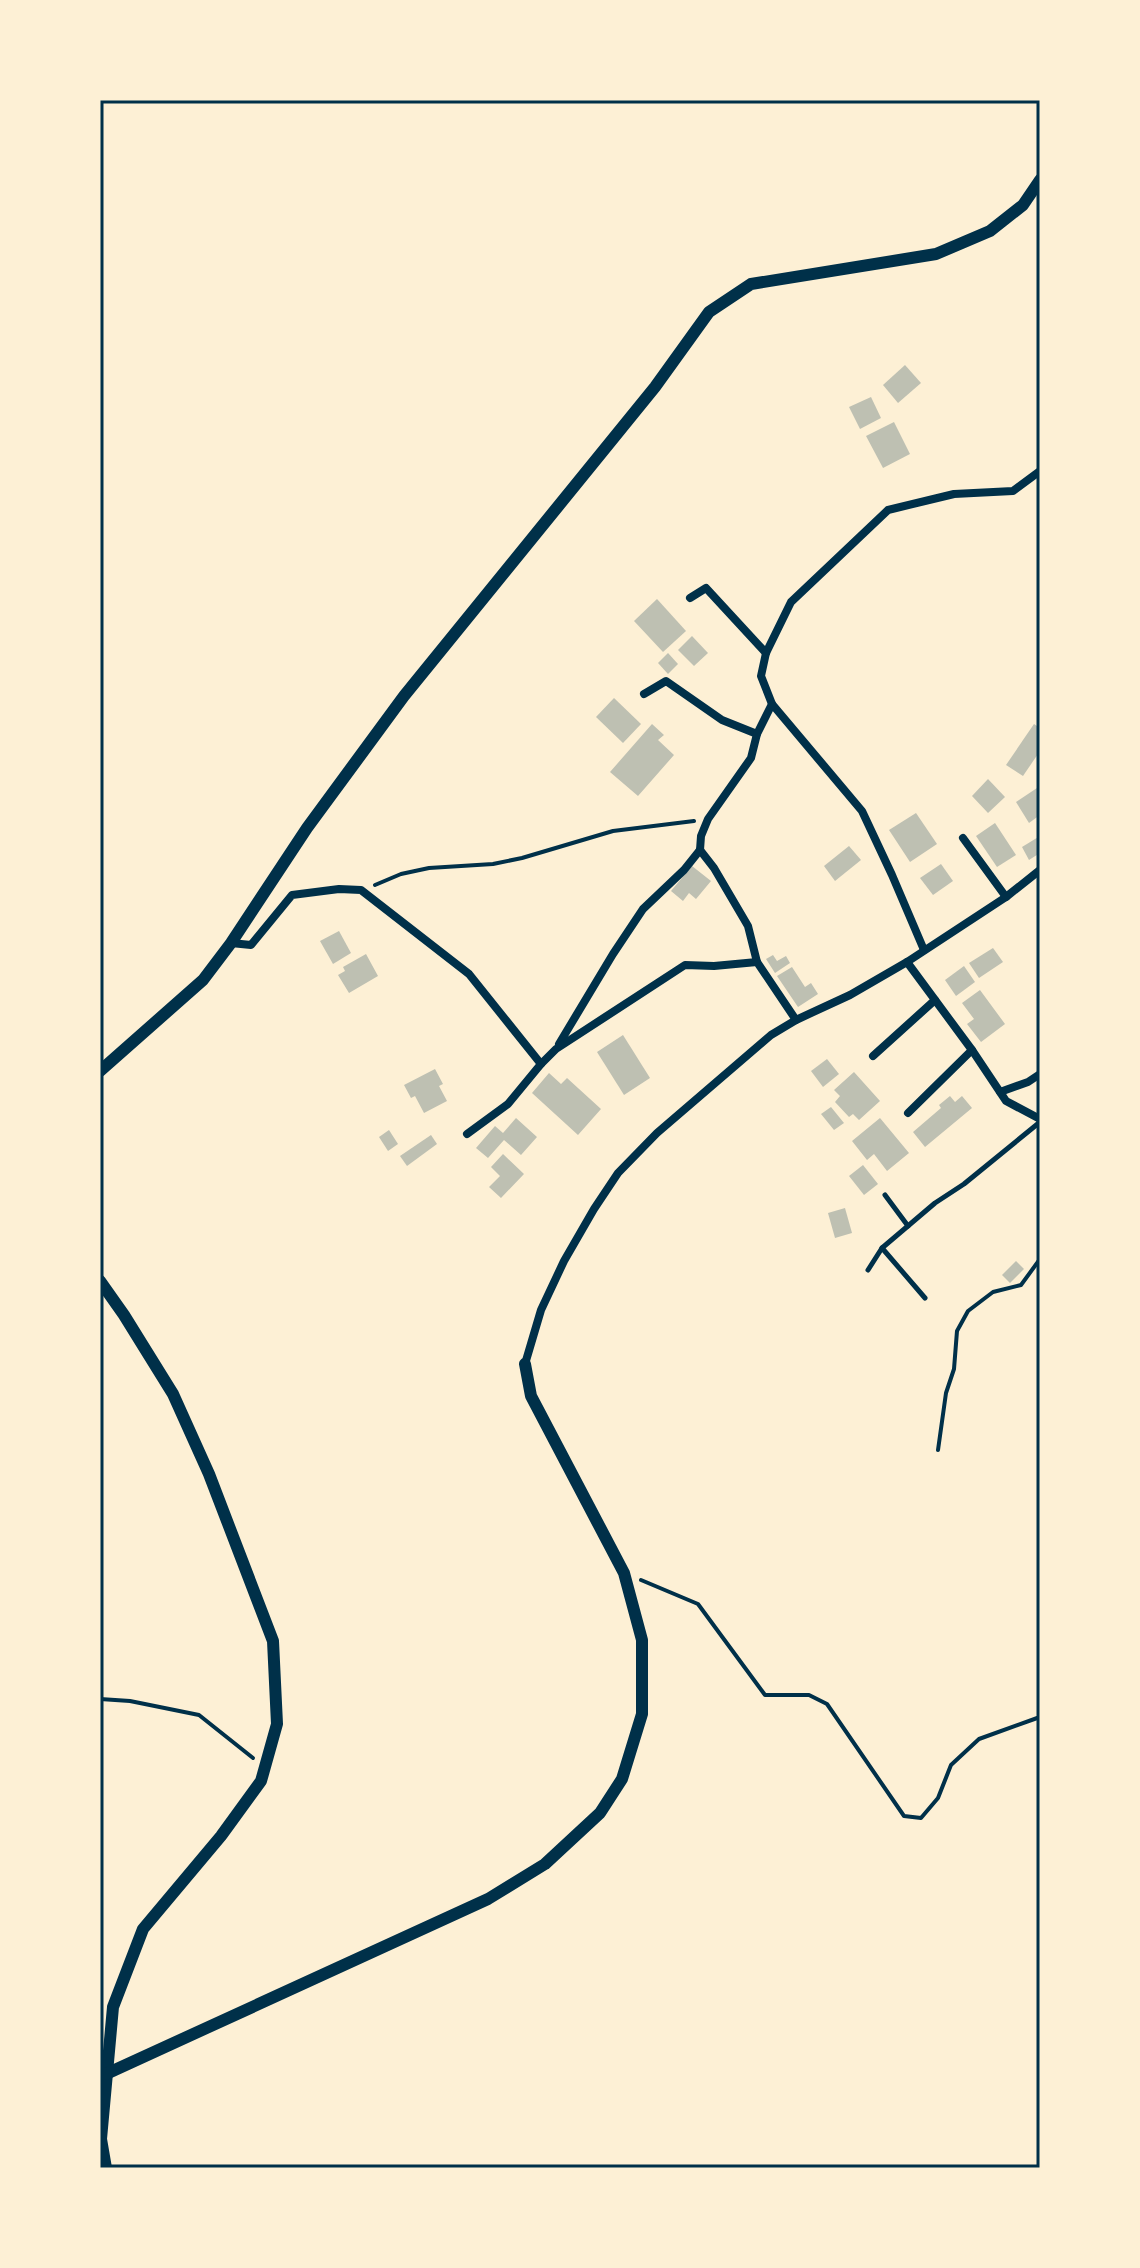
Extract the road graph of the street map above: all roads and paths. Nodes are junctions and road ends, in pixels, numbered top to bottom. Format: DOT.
graph roads {
  1 [pos="1040,180"];
  2 [pos="1040,471"];
  3 [pos="690,598"];
  4 [pos="766,653"];
  5 [pos="644,694"];
  6 [pos="772,704"];
  7 [pos="757,734"];
  8 [pos="708,819"];
  9 [pos="963,838"];
  10 [pos="700,850"];
  11 [pos="1040,870"];
  12 [pos="361,890"];
  13 [pos="1006,897"];
  14 [pos="231,943"];
  15 [pos="924,950"];
  16 [pos="757,962"];
  17 [pos="907,962"];
  18 [pos="935,1000"];
  19 [pos="796,1020"];
  20 [pos="556,1049"];
  21 [pos="972,1050"];
  22 [pos="873,1056"];
  23 [pos="541,1064"];
  24 [pos="100,1071"];
  25 [pos="1040,1074"];
  26 [pos="1000,1092"];
  27 [pos="908,1113"];
  28 [pos="1040,1120"];
  29 [pos="467,1134"];
  30 [pos="885,1195"];
  31 [pos="908,1226"];
  32 [pos="882,1248"];
  33 [pos="1040,1259"];
  34 [pos="868,1270"];
  35 [pos="100,1281"];
  36 [pos="925,1298"];
  37 [pos="525,1364"];
  38 [pos="938,1450"];
  39 [pos="624,1573"];
  40 [pos="100,1699"];
  41 [pos="1040,1717"];
  42 [pos="266,1767"];
  43 [pos="106,2074"];
  44 [pos="106,2168"];
  1 -- 14 [label="street"];
  2 -- 4 [label="street"];
  3 -- 4 [label="street"];
  4 -- 6 [label="street"];
  5 -- 7 [label="street"];
  6 -- 7 [label="street"];
  6 -- 15 [label="street"];
  7 -- 8 [label="street"];
  8 -- 10 [label="street"];
  8 -- 12 [label="path"];
  9 -- 13 [label="street"];
  10 -- 16 [label="street"];
  10 -- 20 [label="street"];
  11 -- 13 [label="street"];
  12 -- 14 [label="street"];
  12 -- 23 [label="street"];
  13 -- 15 [label="street"];
  14 -- 24 [label="street"];
  15 -- 17 [label="street"];
  16 -- 19 [label="street"];
  16 -- 20 [label="street"];
  17 -- 18 [label="street"];
  17 -- 19 [label="street"];
  18 -- 21 [label="street"];
  18 -- 22 [label="street"];
  19 -- 37 [label="street"];
  20 -- 23 [label="street"];
  21 -- 26 [label="street"];
  21 -- 27 [label="street"];
  23 -- 29 [label="street"];
  25 -- 26 [label="street"];
  26 -- 28 [label="street"];
  28 -- 31 [label="lane"];
  30 -- 31 [label="lane"];
  31 -- 32 [label="lane"];
  32 -- 34 [label="lane"];
  32 -- 36 [label="lane"];
  33 -- 38 [label="path"];
  35 -- 42 [label="street"];
  37 -- 39 [label="street"];
  39 -- 41 [label="path"];
  39 -- 43 [label="street"];
  40 -- 42 [label="path"];
  42 -- 43 [label="street"];
  43 -- 44 [label="street"];
}
